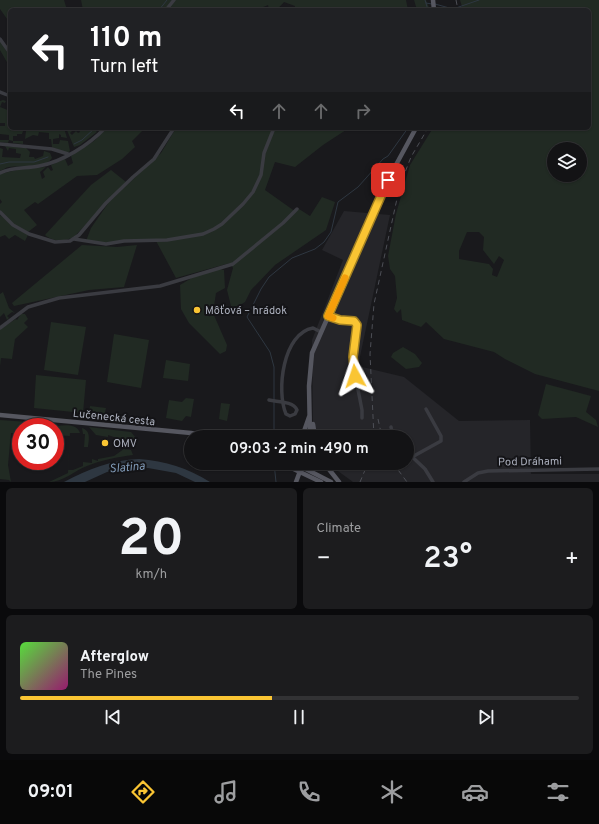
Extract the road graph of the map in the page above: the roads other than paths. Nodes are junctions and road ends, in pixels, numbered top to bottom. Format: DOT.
graph roads {
  1 [pos="174,0"];
  2 [pos="168,8"];
  3 [pos="0,39"];
  4 [pos="8,50"];
  5 [pos="103,130"];
  6 [pos="173,130"];
  7 [pos="273,130"];
  8 [pos="415,130"];
  9 [pos="0,144"];
  10 [pos="68,154"];
  11 [pos="0,173"];
  12 [pos="297,209"];
  13 [pos="0,212"];
  14 [pos="74,239"];
  15 [pos="328,316"];
  16 [pos="0,328"];
  17 [pos="321,332"];
  18 [pos="269,400"];
  19 [pos="282,403"];
  20 [pos="426,409"];
  21 [pos="310,411"];
  22 [pos="0,415"];
  23 [pos="362,418"];
  24 [pos="305,430"];
  25 [pos="310,430"];
  26 [pos="314,430"];
  27 [pos="179,432"];
  28 [pos="184,433"];
  29 [pos="184,433"];
  30 [pos="414,456"];
  31 [pos="414,459"];
  32 [pos="599,469"];
  33 [pos="296,470"];
  34 [pos="301,470"];
  35 [pos="308,470"];
  36 [pos="330,470"];
  37 [pos="297,480"];
  38 [pos="321,482"];
  39 [pos="331,482"];
  40 [pos="339,482"];
  41 [pos="433,482"];
  42 [pos="464,482"];
  1 -- 2 [label="street"];
  3 -- 4 [label="street"];
  5 -- 10 [label="street"];
  6 -- 14 [label="street"];
  7 -- 14 [label="street"];
  8 -- 15 [label="main road"];
  9 -- 10 [label="street"];
  10 -- 11 [label="street"];
  12 -- 16 [label="street"];
  13 -- 14 [label="street"];
  15 -- 17 [label="main road"];
  15 -- 23 [label="street"];
  17 -- 19 [label="street"];
  17 -- 21 [label="main road"];
  18 -- 19 [label="street"];
  19 -- 19 [label="street"];
  20 -- 30 [label="street"];
  21 -- 24 [label="main road"];
  21 -- 25 [label="main road"];
  21 -- 26 [label="main road"];
  22 -- 27 [label="main road, Lučenecká cesta"];
  27 -- 28 [label="main road, Lučenecká cesta"];
  27 -- 29 [label="main road, Lučenecká cesta"];
  31 -- 41 [label="street"];
  32 -- 42 [label="street, Pod Dráhami"];
  33 -- 38 [label="main road"];
  34 -- 37 [label="main road"];
  35 -- 39 [label="main road"];
  36 -- 40 [label="main road"];
}
